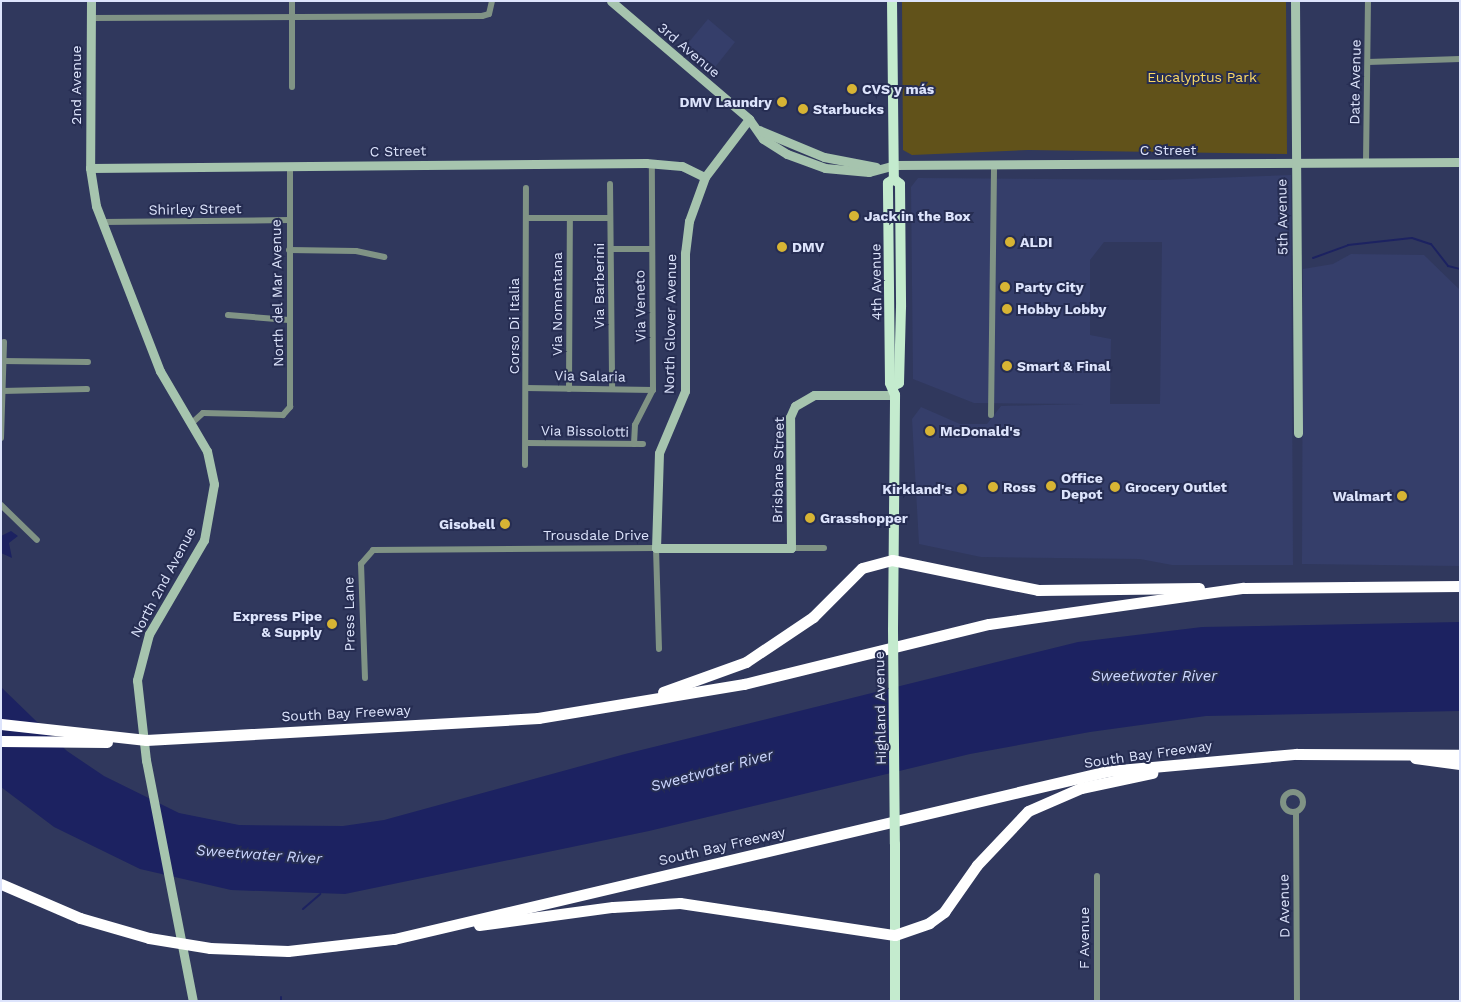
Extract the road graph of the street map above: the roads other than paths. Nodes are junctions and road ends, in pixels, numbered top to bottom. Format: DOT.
graph roads {
  1 [pos="90,1"];
  2 [pos="292,1"];
  3 [pos="492,1"];
  4 [pos="611,1"];
  5 [pos="892,1"];
  6 [pos="1295,1"];
  7 [pos="1368,1"];
  8 [pos="292,17"];
  9 [pos="90,18"];
  10 [pos="1460,59"];
  11 [pos="1368,62"];
  12 [pos="292,87"];
  13 [pos="749,119"];
  14 [pos="1366,162"];
  15 [pos="1460,162"];
  16 [pos="1295,163"];
  17 [pos="652,164"];
  18 [pos="994,164"];
  19 [pos="895,165"];
  20 [pos="290,167"];
  21 [pos="90,168"];
  22 [pos="705,177"];
  23 [pos="610,184"];
  24 [pos="526,188"];
  25 [pos="526,218"];
  26 [pos="610,218"];
  27 [pos="570,219"];
  28 [pos="289,220"];
  29 [pos="102,222"];
  30 [pos="611,249"];
  31 [pos="652,249"];
  32 [pos="289,250"];
  33 [pos="384,257"];
  34 [pos="228,315"];
  35 [pos="289,320"];
  36 [pos="4,342"];
  37 [pos="2,360"];
  38 [pos="88,362"];
  39 [pos="526,388"];
  40 [pos="569,388"];
  41 [pos="87,389"];
  42 [pos="612,389"];
  43 [pos="653,390"];
  44 [pos="895,390"];
  45 [pos="2,391"];
  46 [pos="893,415"];
  47 [pos="991,415"];
  48 [pos="193,422"];
  49 [pos="1298,432"];
  50 [pos="1,438"];
  51 [pos="526,443"];
  52 [pos="634,444"];
  53 [pos="643,444"];
  54 [pos="525,465"];
  55 [pos="1,505"];
  56 [pos="38,540"];
  57 [pos="656,548"];
  58 [pos="791,548"];
  59 [pos="824,548"];
  60 [pos="368,552"];
  61 [pos="892,560"];
  62 [pos="1460,586"];
  63 [pos="1243,588"];
  64 [pos="659,649"];
  65 [pos="365,678"];
  66 [pos="628,703"];
  67 [pos="1,724"];
  68 [pos="146,740"];
  69 [pos="1,741"];
  70 [pos="1394,753"];
  71 [pos="1460,755"];
  72 [pos="1257,756"];
  73 [pos="1460,764"];
  74 [pos="1296,812"];
  75 [pos="1097,876"];
  76 [pos="1,884"];
  77 [pos="457,924"];
  78 [pos="895,935"];
  79 [pos="193,1001"];
  80 [pos="895,1001"];
  81 [pos="1096,1001"];
  82 [pos="1297,1001"];
  1 -- 9 [label="street, 2nd Avenue"];
  2 -- 8 [label="street"];
  3 -- 8 [label="street"];
  4 -- 13 [label="street, 3rd Avenue"];
  5 -- 19 [label="main road, 4th Avenue"];
  6 -- 16 [label="street, 5th Avenue"];
  7 -- 11 [label="street, Date Avenue"];
  8 -- 9 [label="street"];
  8 -- 12 [label="street"];
  9 -- 21 [label="street, 2nd Avenue"];
  10 -- 11 [label="street"];
  11 -- 14 [label="street, Date Avenue"];
  13 -- 19 [label="street, C Street"];
  13 -- 22 [label="street, North Glover Avenue"];
  14 -- 15 [label="street, C Street"];
  14 -- 16 [label="street, C Street"];
  16 -- 18 [label="street, C Street"];
  16 -- 49 [label="street, 5th Avenue"];
  17 -- 20 [label="street, C Street"];
  17 -- 22 [label="street, C Street"];
  17 -- 31 [label="street, Via Veneto"];
  18 -- 19 [label="street, C Street"];
  18 -- 47 [label="street"];
  19 -- 44 [label="main road, 4th Avenue"];
  20 -- 21 [label="street, C Street"];
  20 -- 28 [label="street, North del Mar Avenue"];
  21 -- 29 [label="street, North 2nd Avenue"];
  22 -- 57 [label="street, North Glover Avenue"];
  23 -- 26 [label="street, Via Barberini"];
  24 -- 25 [label="street, Corso Di Italia"];
  25 -- 27 [label="street"];
  25 -- 39 [label="street, Corso Di Italia"];
  26 -- 27 [label="street"];
  26 -- 30 [label="street, Via Barberini"];
  27 -- 40 [label="street, Via Nomentana"];
  28 -- 29 [label="street, Shirley Street"];
  28 -- 32 [label="street, North del Mar Avenue"];
  29 -- 48 [label="street, North 2nd Avenue"];
  30 -- 31 [label="street"];
  30 -- 42 [label="street, Via Barberini"];
  31 -- 43 [label="street, Via Veneto"];
  32 -- 33 [label="street"];
  32 -- 35 [label="street, North del Mar Avenue"];
  34 -- 35 [label="street"];
  35 -- 48 [label="street, North del Mar Avenue"];
  36 -- 37 [label="street"];
  37 -- 38 [label="street"];
  37 -- 45 [label="street"];
  39 -- 40 [label="street, Via Salaria"];
  39 -- 51 [label="street, Corso Di Italia"];
  40 -- 42 [label="street, Via Salaria"];
  41 -- 45 [label="street"];
  42 -- 43 [label="street, Via Salaria"];
  43 -- 52 [label="street, Via Veneto"];
  44 -- 46 [label="main road, 4th Avenue"];
  44 -- 58 [label="street, Brisbane Street"];
  45 -- 50 [label="street"];
  46 -- 61 [label="main road, Highland Avenue"];
  48 -- 79 [label="street, North 2nd Avenue"];
  51 -- 52 [label="street, Via Bissolotti"];
  51 -- 54 [label="street, Corso Di Italia"];
  52 -- 53 [label="street, Via Bissolotti"];
  55 -- 56 [label="street"];
  57 -- 58 [label="street, Trousdale Drive"];
  57 -- 60 [label="street, Trousdale Drive"];
  57 -- 64 [label="street, North Glover Avenue"];
  58 -- 59 [label="street, Trousdale Drive"];
  60 -- 65 [label="street, Press Lane"];
  61 -- 63 [label="highway"];
  61 -- 66 [label="highway"];
  61 -- 78 [label="main road, Highland Avenue, bridge"];
  62 -- 63 [label="highway, South Bay Freeway"];
  63 -- 66 [label="highway, South Bay Freeway"];
  66 -- 68 [label="highway, South Bay Freeway"];
  67 -- 68 [label="highway, bridge"];
  68 -- 69 [label="highway, South Bay Freeway, bridge"];
  70 -- 71 [label="highway, South Bay Freeway"];
  70 -- 72 [label="highway, South Bay Freeway"];
  70 -- 73 [label="highway"];
  72 -- 77 [label="highway, South Bay Freeway"];
  72 -- 78 [label="highway"];
  74 -- 82 [label="street, D Avenue"];
  75 -- 81 [label="street, F Avenue"];
  76 -- 77 [label="highway, South Bay Freeway, bridge"];
  77 -- 78 [label="highway"];
  78 -- 80 [label="main road, Highland Avenue"];
}
